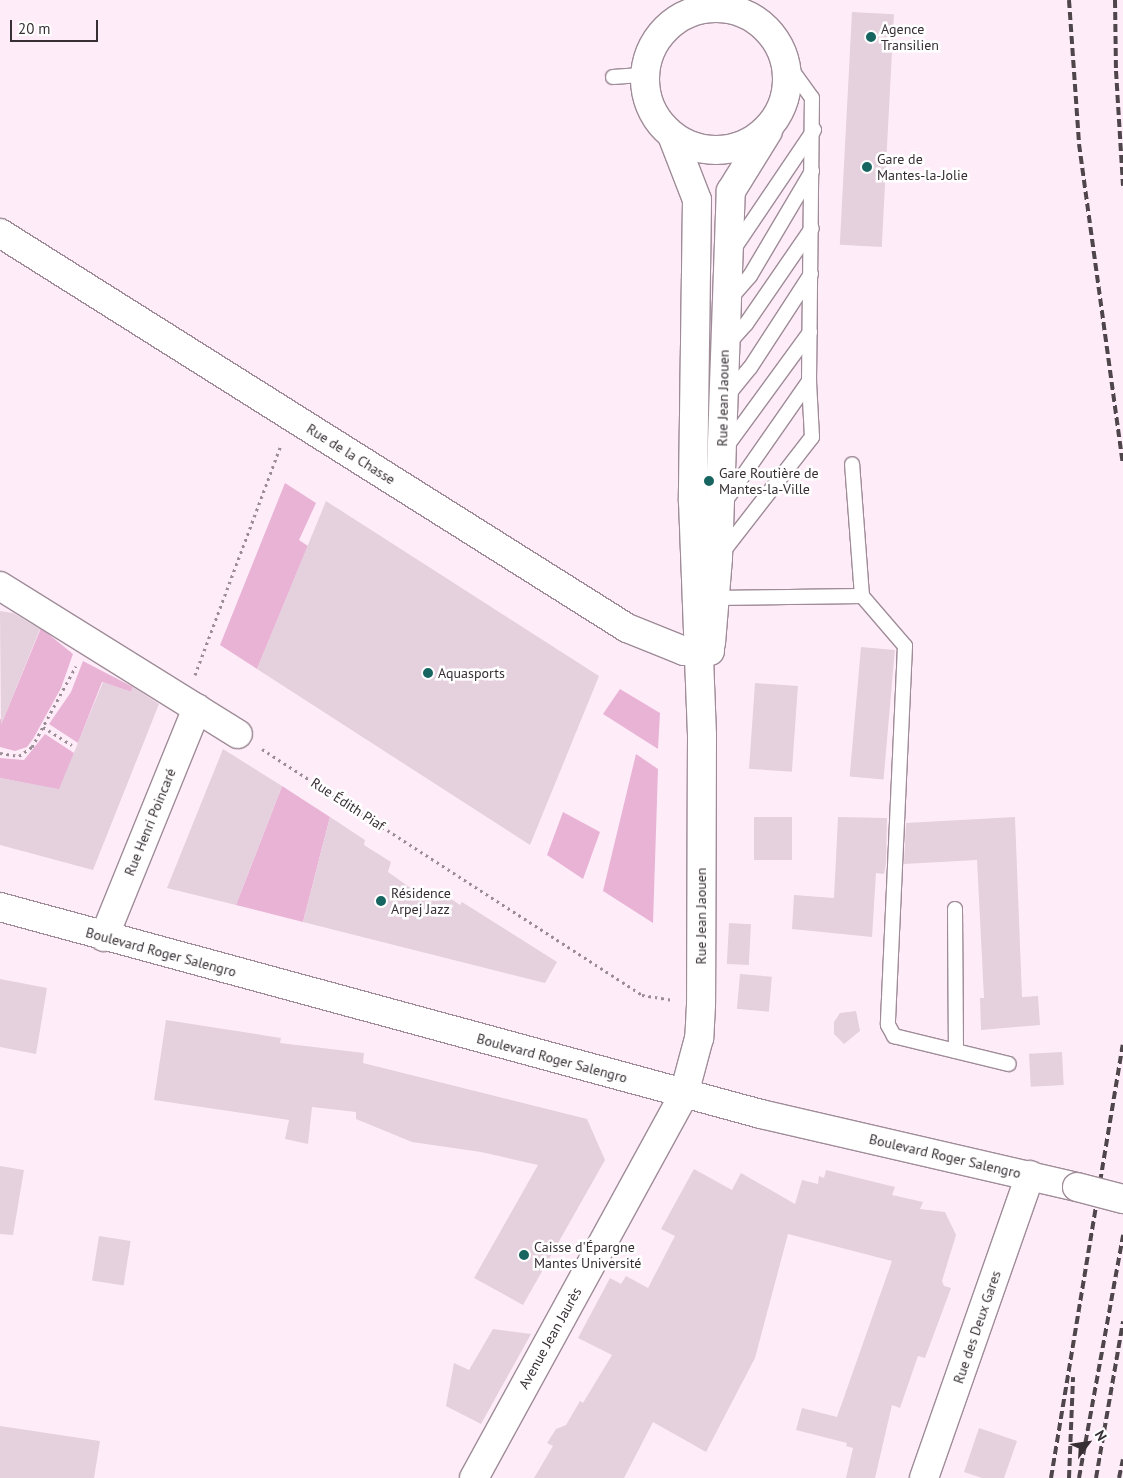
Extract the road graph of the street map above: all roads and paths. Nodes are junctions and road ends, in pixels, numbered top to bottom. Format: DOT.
graph roads {
  1 [pos="683,8"];
  2 [pos="755,11"];
  3 [pos="786,62"];
  4 [pos="644,76"];
  5 [pos="613,77"];
  6 [pos="814,130"];
  7 [pos="768,131"];
  8 [pos="673,138"];
  9 [pos="813,168"];
  10 [pos="812,228"];
  11 [pos="0,233"];
  12 [pos="726,259"];
  13 [pos="811,273"];
  14 [pos="725,304"];
  15 [pos="810,331"];
  16 [pos="724,348"];
  17 [pos="810,381"];
  18 [pos="723,401"];
  19 [pos="275,438"];
  20 [pos="722,453"];
  21 [pos="852,464"];
  22 [pos="720,508"];
  23 [pos="718,557"];
  24 [pos="0,586"];
  25 [pos="862,596"];
  26 [pos="715,598"];
  27 [pos="86,639"];
  28 [pos="704,652"];
  29 [pos="197,708"];
  30 [pos="43,727"];
  31 [pos="238,734"];
  32 [pos="72,745"];
  33 [pos="0,753"];
  34 [pos="0,907"];
  35 [pos="955,909"];
  36 [pos="0,914"];
  37 [pos="30,917"];
  38 [pos="104,937"];
  39 [pos="701,1005"];
  40 [pos="956,1051"];
  41 [pos="1009,1064"];
  42 [pos="684,1094"];
  43 [pos="1030,1175"];
  44 [pos="1123,1199"];
  45 [pos="474,1478"];
  46 [pos="924,1478"];
  1 -- 2 [label="street"];
  1 -- 4 [label="street"];
  2 -- 3 [label="street"];
  3 -- 6 [label="lane"];
  3 -- 7 [label="street"];
  4 -- 5 [label="lane"];
  4 -- 8 [label="street"];
  6 -- 9 [label="lane"];
  6 -- 12 [label="lane"];
  7 -- 8 [label="street"];
  7 -- 12 [label="street, Rue Jean Jaouen"];
  8 -- 28 [label="street, Rue Jean Jaouen"];
  9 -- 10 [label="lane"];
  9 -- 14 [label="lane"];
  10 -- 13 [label="lane"];
  10 -- 16 [label="lane"];
  11 -- 28 [label="street, Rue de la Chasse"];
  12 -- 14 [label="street, Rue Jean Jaouen"];
  13 -- 15 [label="lane"];
  13 -- 18 [label="lane"];
  14 -- 16 [label="street, Rue Jean Jaouen"];
  15 -- 17 [label="lane"];
  15 -- 20 [label="lane"];
  16 -- 18 [label="street, Rue Jean Jaouen"];
  17 -- 22 [label="lane"];
  17 -- 23 [label="lane"];
  18 -- 20 [label="street, Rue Jean Jaouen"];
  19 -- 29 [label="path"];
  20 -- 22 [label="street, Rue Jean Jaouen"];
  21 -- 25 [label="lane"];
  22 -- 23 [label="street, Rue Jean Jaouen"];
  23 -- 26 [label="street, Rue Jean Jaouen"];
  24 -- 27 [label="street"];
  25 -- 26 [label="lane"];
  25 -- 40 [label="lane"];
  26 -- 28 [label="street, Rue Jean Jaouen"];
  27 -- 29 [label="street"];
  27 -- 30 [label="path"];
  28 -- 39 [label="street, Rue Jean Jaouen"];
  29 -- 31 [label="street"];
  29 -- 38 [label="street, Rue Henri Poincaré"];
  30 -- 32 [label="path"];
  30 -- 33 [label="path"];
  31 -- 39 [label="path, Rue Édith Piaf"];
  34 -- 37 [label="street, Boulevard Roger Salengro"];
  35 -- 40 [label="lane"];
  36 -- 37 [label="street, Boulevard Roger Salengro"];
  37 -- 38 [label="street, Boulevard Roger Salengro"];
  38 -- 42 [label="street, Boulevard Roger Salengro"];
  39 -- 42 [label="street, Rue Jean Jaouen"];
  40 -- 41 [label="lane"];
  42 -- 43 [label="street, Boulevard Roger Salengro"];
  42 -- 45 [label="street, Avenue Jean Jaurès"];
  43 -- 44 [label="street, Boulevard Roger Salengro, bridge"];
  43 -- 46 [label="street, Rue des Deux Gares"];
}
